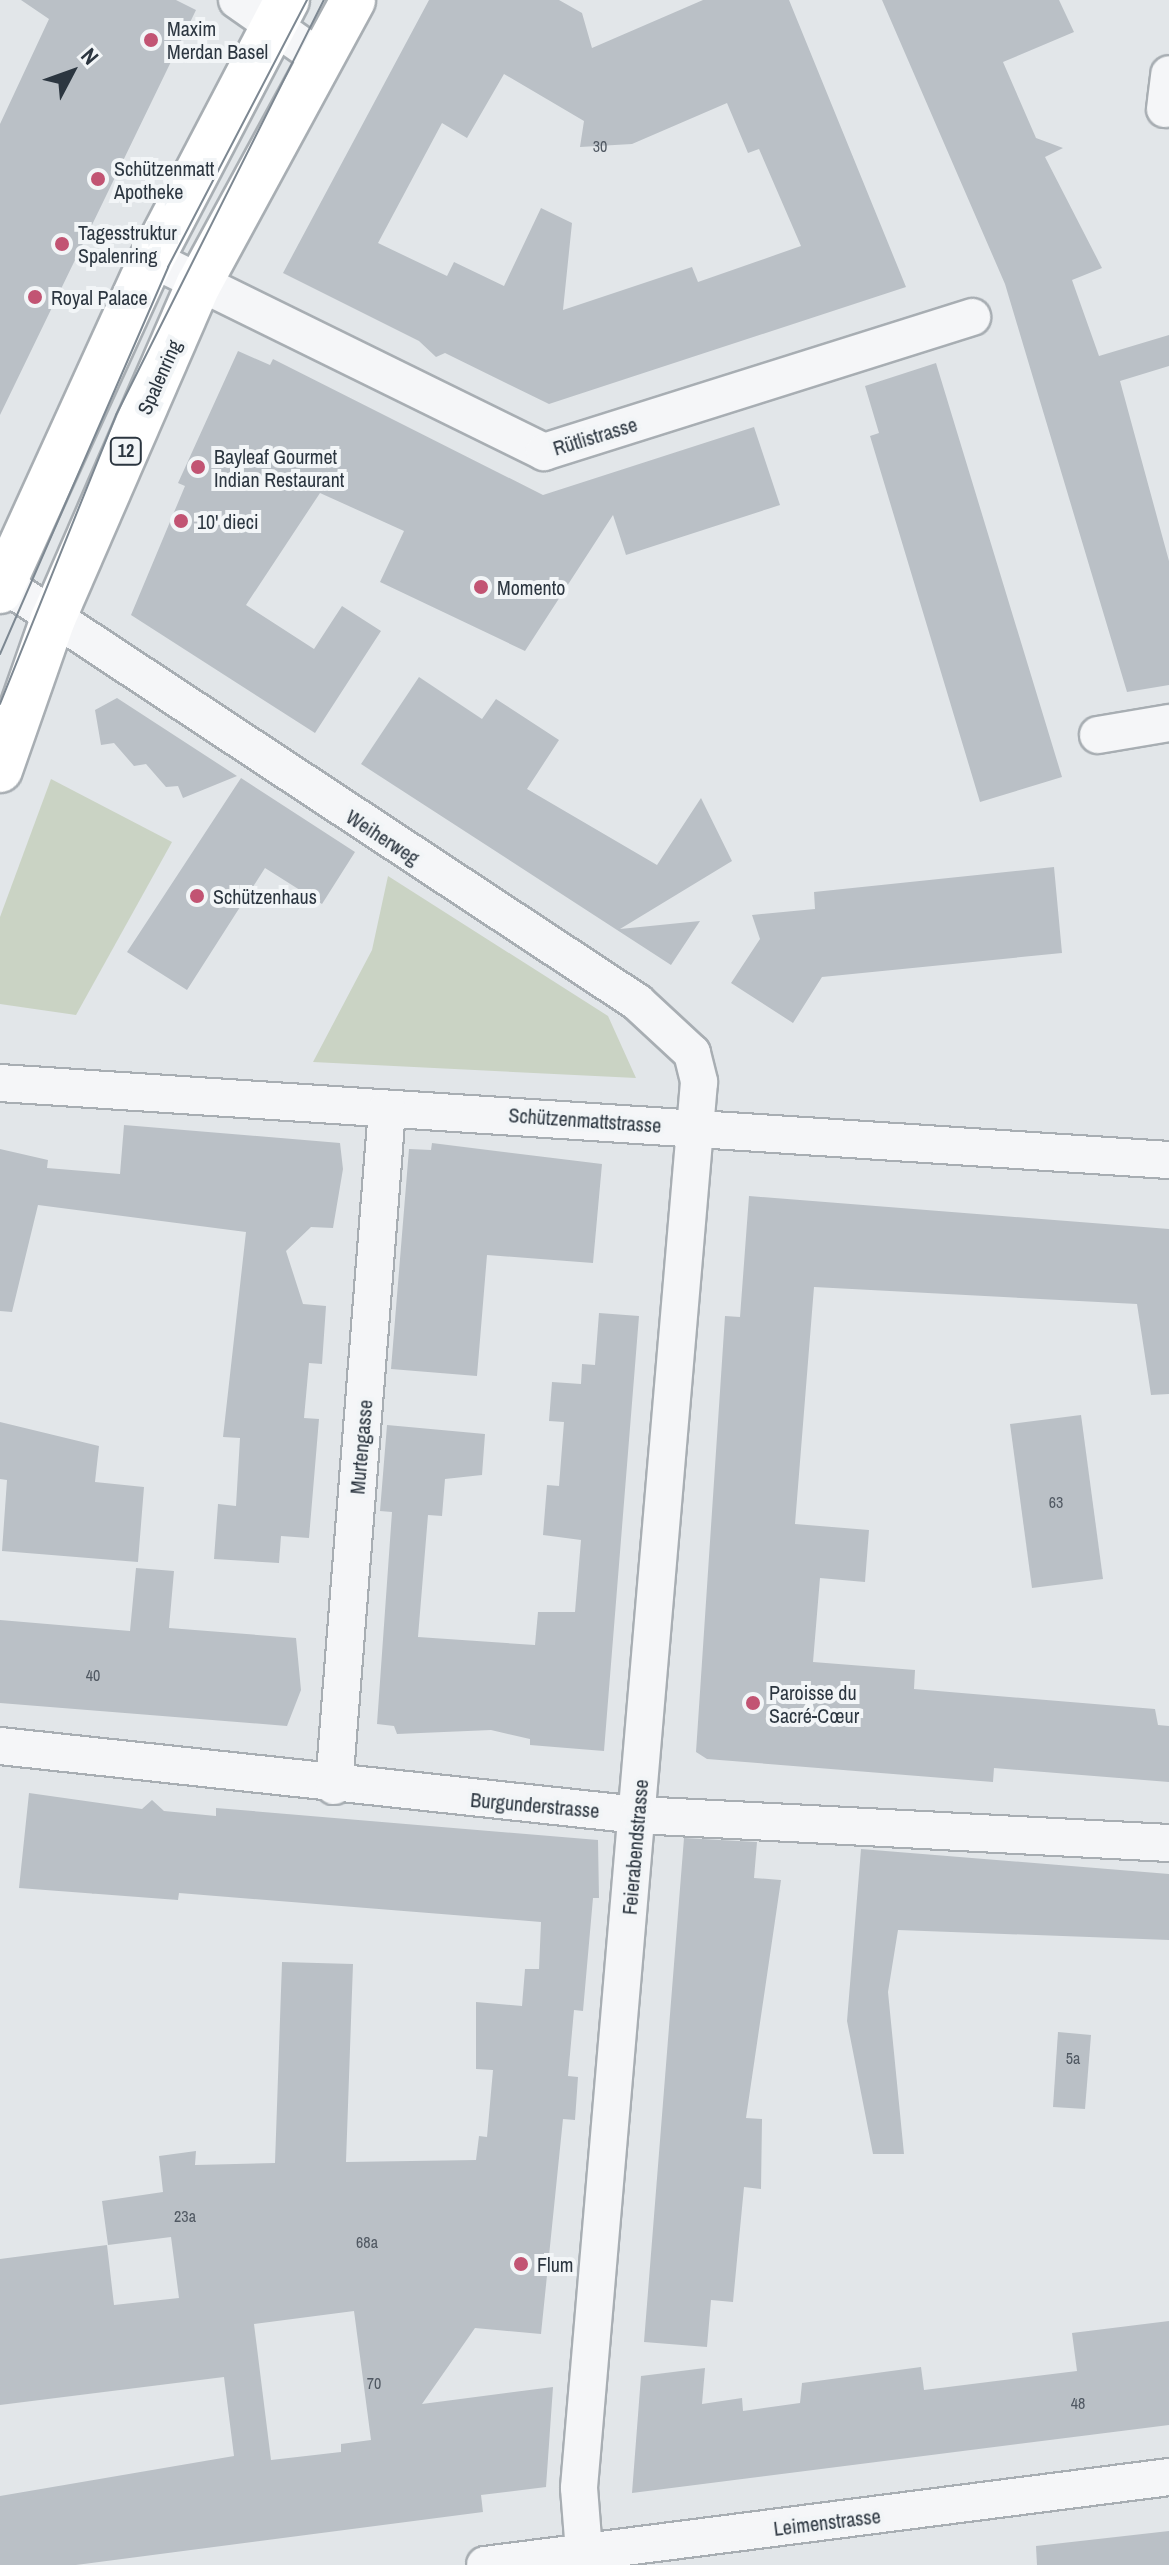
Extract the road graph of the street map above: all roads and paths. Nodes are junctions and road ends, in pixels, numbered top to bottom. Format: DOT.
graph roads {
  1 [pos="237,0"];
  2 [pos="353,0"];
  3 [pos="280,13"];
  4 [pos="318,57"];
  5 [pos="1169,74"];
  6 [pos="1165,109"];
  7 [pos="152,259"];
  8 [pos="199,284"];
  9 [pos="972,317"];
  10 [pos="2,588"];
  11 [pos="53,619"];
  12 [pos="1169,723"];
  13 [pos="1098,735"];
  14 [pos="0,770"];
  15 [pos="0,1083"];
  16 [pos="387,1109"];
  17 [pos="693,1128"];
  18 [pos="1169,1160"];
  19 [pos="0,1746"];
  20 [pos="334,1786"];
  21 [pos="638,1815"];
  22 [pos="1169,1843"];
  23 [pos="1169,2477"];
  24 [pos="584,2558"];
  25 [pos="485,2565"];
  1 -- 3 [label="street"];
  2 -- 4 [label="main road, Spalenring / 12"];
  3 -- 4 [label="street"];
  3 -- 7 [label="main road"];
  4 -- 8 [label="main road, Spalenring / 12"];
  5 -- 6 [label="street"];
  7 -- 8 [label="street, Rütlistrasse"];
  7 -- 10 [label="main road"];
  8 -- 9 [label="street, Rütlistrasse"];
  8 -- 11 [label="main road, Spalenring / 12"];
  10 -- 11 [label="street, Weiherweg"];
  11 -- 14 [label="main road, Spalenring / 12"];
  11 -- 17 [label="street, Weiherweg"];
  12 -- 13 [label="street"];
  15 -- 16 [label="street, Schützenmattstrasse"];
  16 -- 17 [label="street, Schützenmattstrasse"];
  16 -- 20 [label="street, Murtengasse"];
  17 -- 18 [label="street, Schützenmattstrasse"];
  17 -- 21 [label="street, Feierabendstrasse"];
  19 -- 20 [label="street, Burgunderstrasse"];
  20 -- 21 [label="street, Burgunderstrasse"];
  21 -- 22 [label="street, Burgunderstrasse"];
  21 -- 24 [label="street, Feierabendstrasse"];
  23 -- 24 [label="street, Leimenstrasse"];
  24 -- 25 [label="street, Leimenstrasse"];
}
